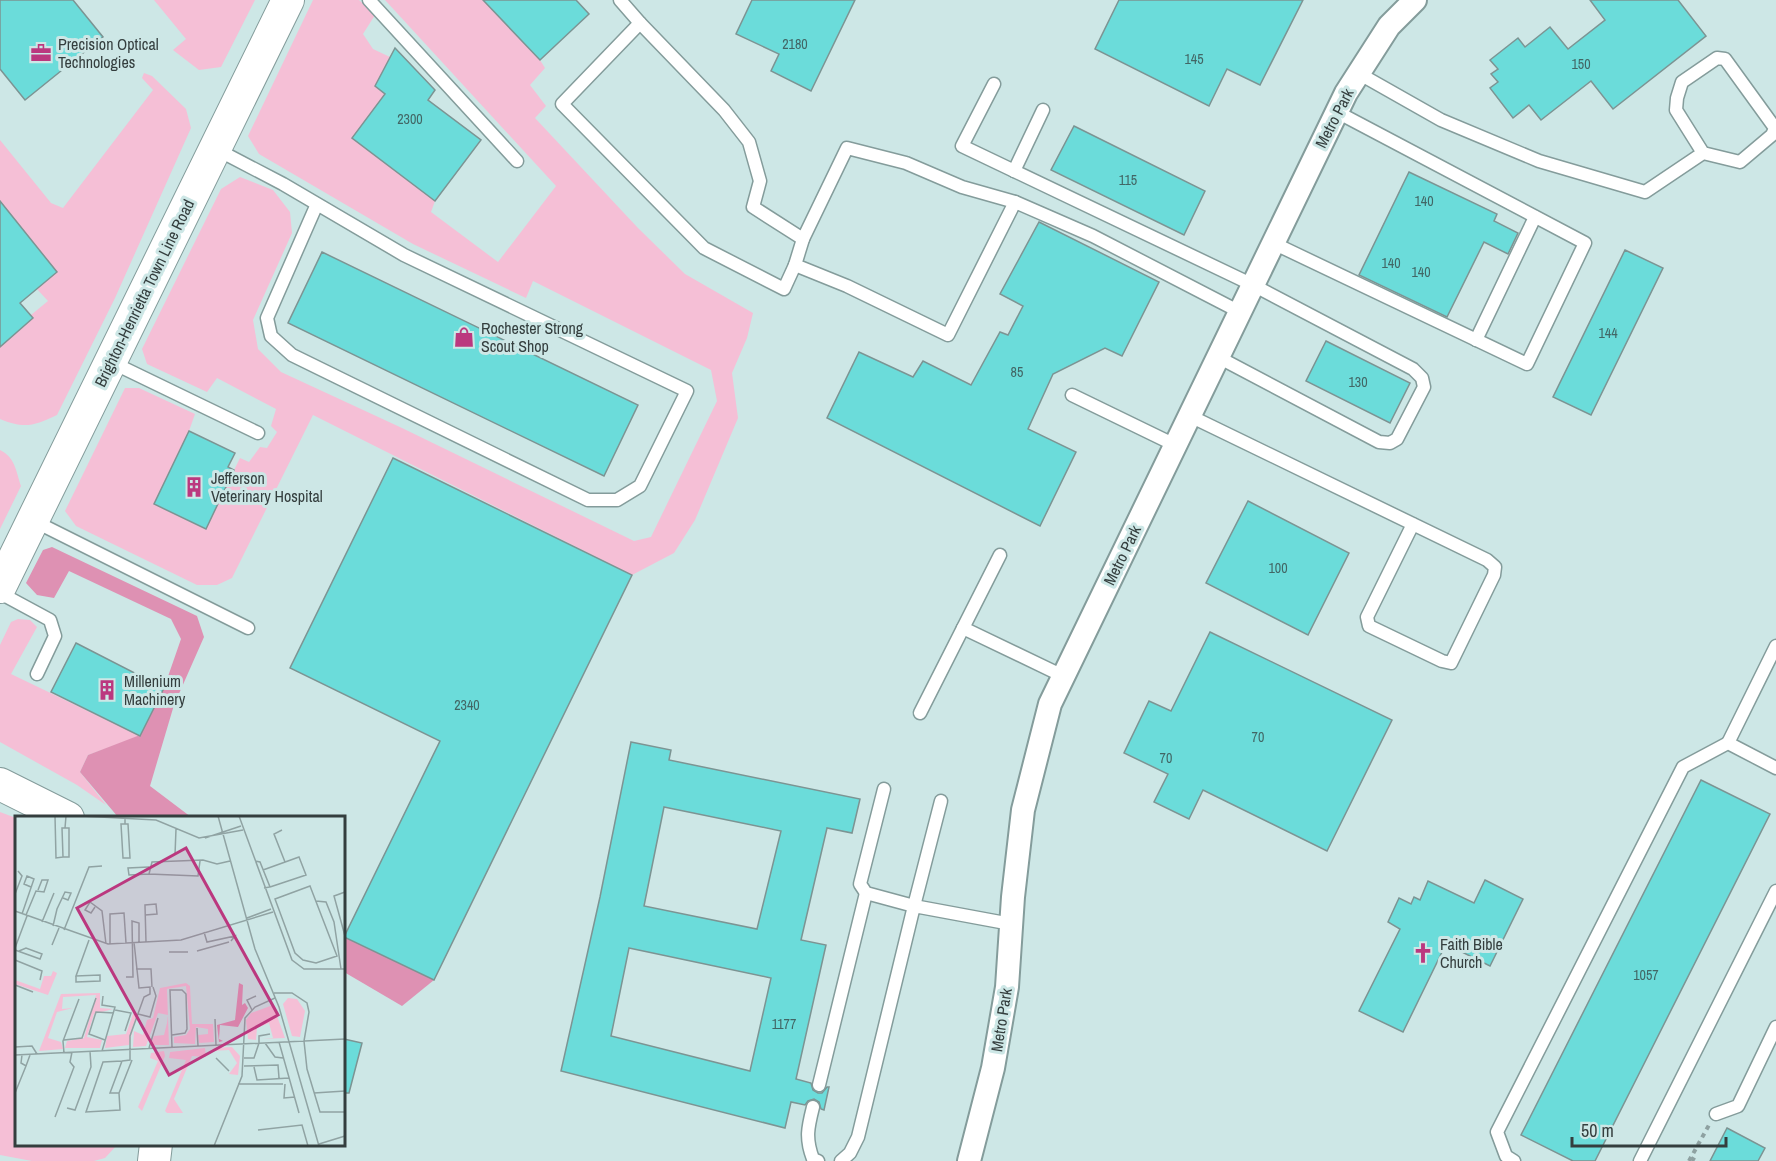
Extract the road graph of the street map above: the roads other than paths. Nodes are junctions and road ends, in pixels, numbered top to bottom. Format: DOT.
graph roads {
  1 [pos="288,0"];
  2 [pos="369,0"];
  3 [pos="620,0"];
  4 [pos="1415,0"];
  5 [pos="640,23"];
  6 [pos="1358,74"];
  7 [pos="994,84"];
  8 [pos="1043,110"];
  9 [pos="1336,112"];
  10 [pos="215,148"];
  11 [pos="1703,153"];
  12 [pos="517,161"];
  13 [pos="1014,171"];
  14 [pos="1015,202"];
  15 [pos="317,204"];
  16 [pos="1535,217"];
  17 [pos="803,239"];
  18 [pos="1273,243"];
  19 [pos="795,265"];
  20 [pos="1253,285"];
  21 [pos="1240,312"];
  22 [pos="1476,340"];
  23 [pos="1218,357"];
  24 [pos="110,362"];
  25 [pos="1072,395"];
  26 [pos="1190,416"];
  27 [pos="258,433"];
  28 [pos="1175,445"];
  29 [pos="33,520"];
  30 [pos="1413,524"];
  31 [pos="1000,555"];
  32 [pos="0,587"];
  33 [pos="0,593"];
  34 [pos="248,628"];
  35 [pos="963,628"];
  36 [pos="1776,646"];
  37 [pos="37,674"];
  38 [pos="1063,676"];
  39 [pos="920,713"];
  40 [pos="1728,743"];
  41 [pos="1776,768"];
  42 [pos="0,784"];
  43 [pos="884,789"];
  44 [pos="941,801"];
  45 [pos="65,816"];
  46 [pos="1776,891"];
  47 [pos="866,893"];
  48 [pos="914,906"];
  49 [pos="1011,924"];
  50 [pos="1776,1028"];
  51 [pos="1772,1045"];
  52 [pos="819,1085"];
  53 [pos="813,1107"];
  54 [pos="1716,1114"];
  55 [pos="156,1146"];
  56 [pos="154,1161"];
  57 [pos="818,1161"];
  58 [pos="841,1161"];
  59 [pos="969,1161"];
  60 [pos="1514,1161"];
  61 [pos="1640,1161"];
  1 -- 10 [label="street, Brighton-Henrietta Town Line Road"];
  2 -- 12 [label="lane"];
  3 -- 5 [label="lane"];
  4 -- 6 [label="street, Metro Park"];
  5 -- 17 [label="lane"];
  5 -- 19 [label="lane"];
  6 -- 9 [label="street, Metro Park"];
  6 -- 11 [label="lane"];
  7 -- 13 [label="lane"];
  8 -- 13 [label="lane"];
  9 -- 16 [label="lane"];
  9 -- 18 [label="street, Metro Park"];
  10 -- 15 [label="lane"];
  10 -- 24 [label="street, Brighton-Henrietta Town Line Road"];
  11 -- 11 [label="lane"];
  13 -- 20 [label="lane"];
  14 -- 17 [label="lane"];
  14 -- 19 [label="lane"];
  14 -- 21 [label="lane"];
  15 -- 15 [label="lane"];
  16 -- 22 [label="lane"];
  16 -- 22 [label="lane"];
  17 -- 19 [label="lane"];
  18 -- 20 [label="street, Metro Park"];
  18 -- 22 [label="lane"];
  20 -- 21 [label="street, Metro Park"];
  20 -- 23 [label="lane"];
  21 -- 23 [label="street, Metro Park"];
  23 -- 26 [label="street, Metro Park"];
  24 -- 27 [label="lane"];
  24 -- 29 [label="street, Brighton-Henrietta Town Line Road"];
  25 -- 28 [label="lane"];
  26 -- 28 [label="street, Metro Park"];
  26 -- 30 [label="lane"];
  28 -- 38 [label="street, Metro Park"];
  29 -- 32 [label="street, Brighton-Henrietta Town Line Road"];
  29 -- 34 [label="lane"];
  30 -- 30 [label="lane"];
  31 -- 35 [label="lane"];
  33 -- 37 [label="lane"];
  35 -- 38 [label="lane"];
  35 -- 39 [label="lane"];
  36 -- 40 [label="lane"];
  38 -- 49 [label="street, Metro Park"];
  40 -- 41 [label="lane"];
  40 -- 60 [label="lane"];
  42 -- 45 [label="street"];
  43 -- 47 [label="lane"];
  44 -- 48 [label="lane"];
  46 -- 61 [label="lane"];
  47 -- 48 [label="lane"];
  47 -- 52 [label="lane"];
  48 -- 49 [label="lane"];
  48 -- 58 [label="lane"];
  49 -- 59 [label="street, Metro Park"];
  50 -- 51 [label="lane"];
  51 -- 54 [label="lane"];
  53 -- 57 [label="lane"];
  55 -- 56 [label="street"];
}
